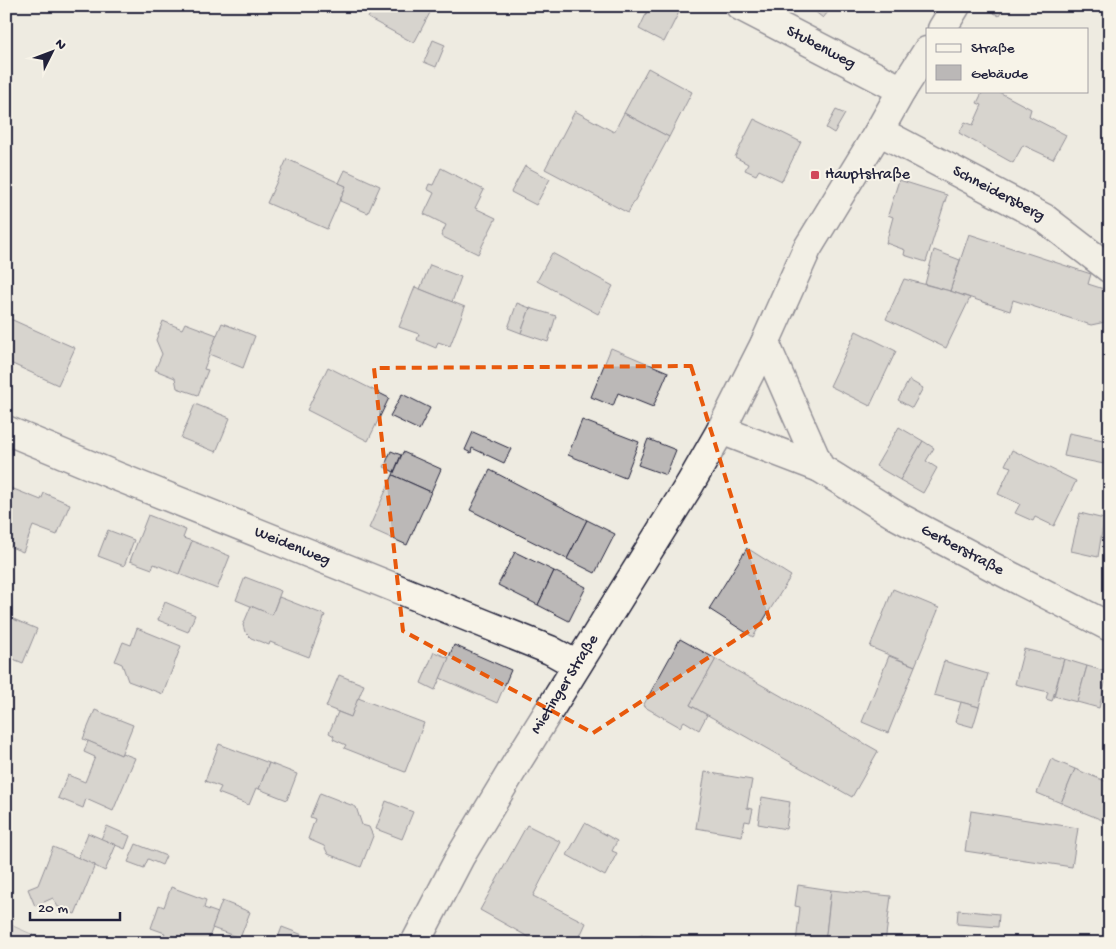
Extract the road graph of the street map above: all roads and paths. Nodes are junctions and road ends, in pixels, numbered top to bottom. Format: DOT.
graph roads {
  1 [pos="740,6"];
  2 [pos="956,6"];
  3 [pos="943,28"];
  4 [pos="926,53"];
  5 [pos="902,90"];
  6 [pos="878,131"];
  7 [pos="1110,269"];
  8 [pos="765,343"];
  9 [pos="6,430"];
  10 [pos="721,430"];
  11 [pos="820,468"];
  12 [pos="1110,627"];
  13 [pos="577,665"];
  14 [pos="415,943"];
  1 -- 5 [label="street, Stubenweg"];
  2 -- 3 [label="street"];
  4 -- 5 [label="street"];
  5 -- 6 [label="street"];
  6 -- 7 [label="street, Schneidersberg"];
  6 -- 8 [label="street"];
  8 -- 10 [label="street"];
  8 -- 11 [label="street"];
  9 -- 13 [label="street, Weidenweg"];
  10 -- 11 [label="street, Gerberstraße"];
  10 -- 13 [label="street, Mietinger Straße"];
  11 -- 12 [label="street, Gerberstraße"];
  13 -- 14 [label="street, Mietinger Straße"];
}
